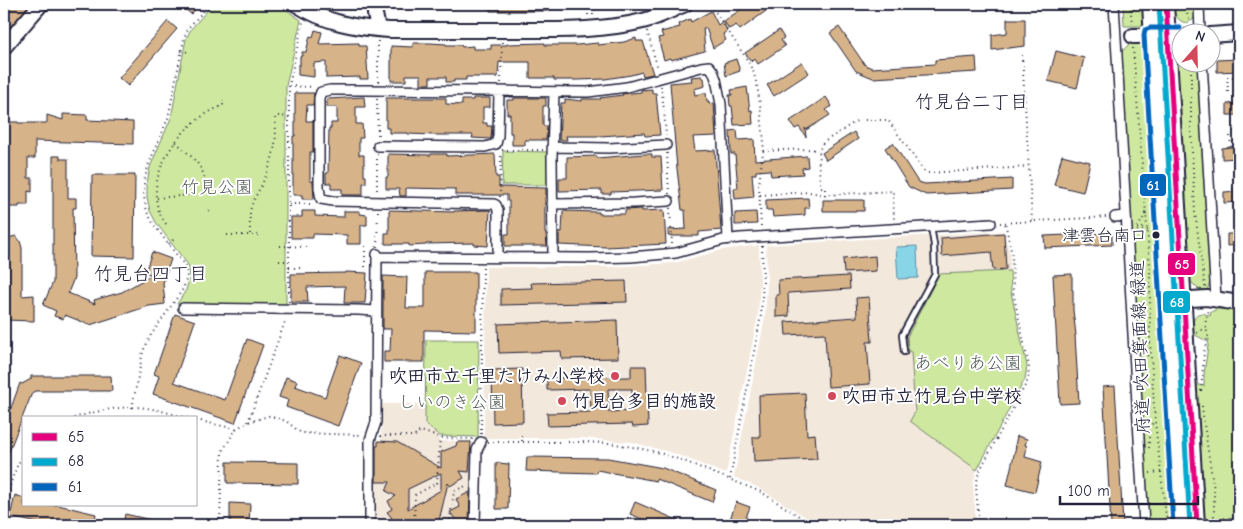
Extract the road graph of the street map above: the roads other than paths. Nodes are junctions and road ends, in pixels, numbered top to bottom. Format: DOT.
graph roads {
  1 [pos="41,4"];
  2 [pos="296,4"];
  3 [pos="375,4"];
  4 [pos="381,4"];
  5 [pos="685,4"];
  6 [pos="1114,4"];
  7 [pos="1150,4"];
  8 [pos="1166,4"];
  9 [pos="1199,4"];
  10 [pos="1171,22"];
  11 [pos="1200,22"];
  12 [pos="378,29"];
  13 [pos="1239,33"];
  14 [pos="1220,34"];
  15 [pos="1170,35"];
  16 [pos="1116,36"];
  17 [pos="1133,36"];
  18 [pos="1152,36"];
  19 [pos="4,47"];
  20 [pos="1175,72"];
  21 [pos="1202,72"];
  22 [pos="499,92"];
  23 [pos="554,92"];
  24 [pos="666,145"];
  25 [pos="378,146"];
  26 [pos="554,147"];
  27 [pos="669,201"];
  28 [pos="552,204"];
  29 [pos="1126,216"];
  30 [pos="1115,217"];
  31 [pos="992,223"];
  32 [pos="931,227"];
  33 [pos="728,239"];
  34 [pos="498,257"];
  35 [pos="552,257"];
  36 [pos="1184,300"];
  37 [pos="1167,301"];
  38 [pos="1239,302"];
  39 [pos="1212,304"];
  40 [pos="183,308"];
  41 [pos="376,311"];
  42 [pos="904,352"];
  43 [pos="480,442"];
  44 [pos="370,525"];
  45 [pos="475,525"];
  46 [pos="1144,525"];
  47 [pos="1180,525"];
  48 [pos="1197,525"];
  1 -- 19 [label="main road"];
  2 -- 12 [label="main road"];
  3 -- 12 [label="main road"];
  4 -- 12 [label="main road"];
  5 -- 12 [label="main road"];
  6 -- 16 [label="street"];
  7 -- 18 [label="main road"];
  8 -- 10 [label="main road"];
  9 -- 11 [label="street"];
  13 -- 14 [label="main road"];
  15 -- 18 [label="main road"];
  16 -- 17 [label="street"];
  16 -- 29 [label="street"];
  17 -- 18 [label="main road"];
  18 -- 37 [label="main road"];
  20 -- 36 [label="main road"];
  21 -- 39 [label="street"];
  22 -- 23 [label="street"];
  22 -- 25 [label="street"];
  22 -- 34 [label="street"];
  23 -- 26 [label="street"];
  23 -- 33 [label="street"];
  24 -- 26 [label="street"];
  26 -- 28 [label="street"];
  27 -- 28 [label="street"];
  28 -- 35 [label="street"];
  29 -- 30 [label="street"];
  29 -- 46 [label="street"];
  31 -- 32 [label="street"];
  32 -- 33 [label="street"];
  32 -- 42 [label="lane"];
  33 -- 35 [label="street"];
  34 -- 35 [label="street"];
  34 -- 41 [label="street"];
  36 -- 37 [label="main road"];
  36 -- 39 [label="main road"];
  36 -- 48 [label="main road"];
  37 -- 47 [label="main road"];
  38 -- 39 [label="main road"];
  40 -- 41 [label="street"];
  41 -- 44 [label="street"];
  43 -- 45 [label="street"];
}
